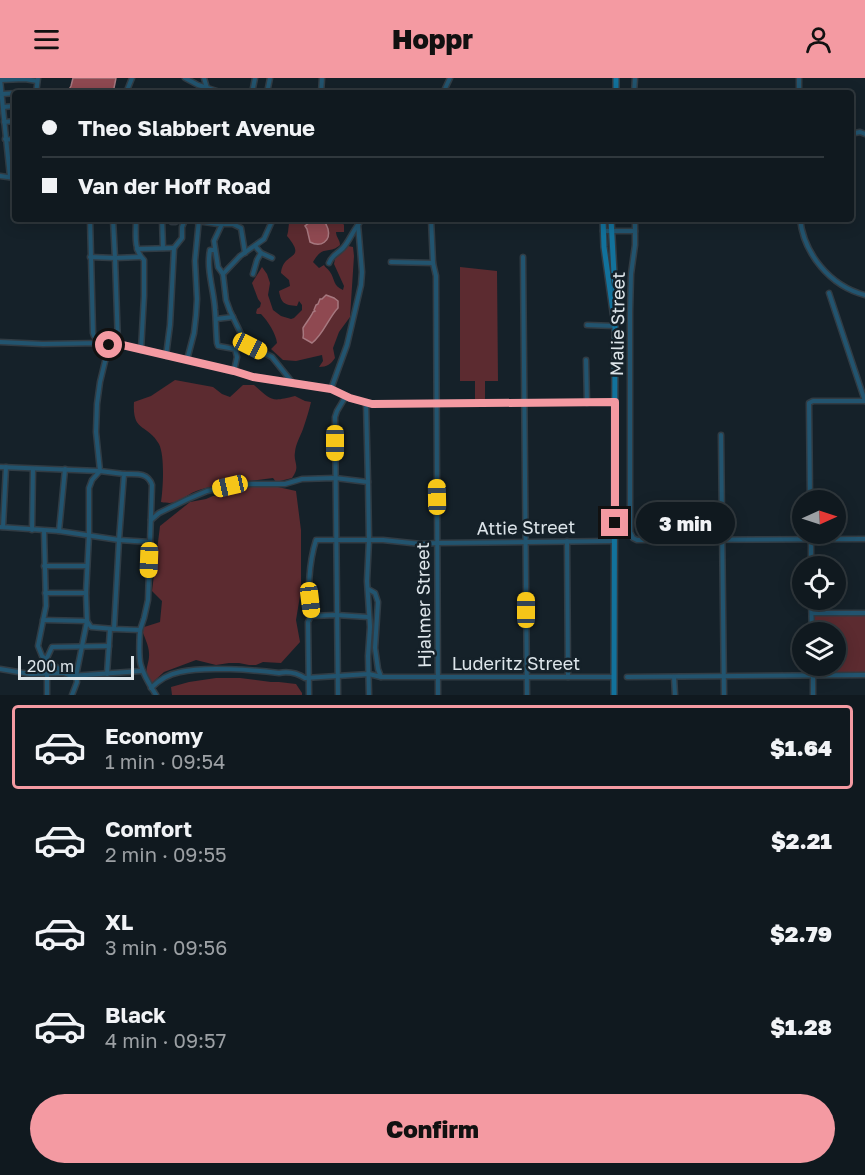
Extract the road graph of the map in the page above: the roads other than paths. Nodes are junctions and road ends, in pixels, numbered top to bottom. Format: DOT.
graph roads {
  1 [pos="185,78"];
  2 [pos="0,80"];
  3 [pos="37,80"];
  4 [pos="204,90"];
  5 [pos="12,93"];
  6 [pos="2,94"];
  7 [pos="12,106"];
  8 [pos="3,107"];
  9 [pos="3,121"];
  10 [pos="5,140"];
  11 [pos="12,140"];
  12 [pos="0,150"];
  13 [pos="7,151"];
  14 [pos="0,176"];
  15 [pos="12,178"];
  16 [pos="90,222"];
  17 [pos="113,222"];
  18 [pos="136,222"];
  19 [pos="162,222"];
  20 [pos="184,222"];
  21 [pos="199,222"];
  22 [pos="207,222"];
  23 [pos="229,222"];
  24 [pos="234,222"];
  25 [pos="272,222"];
  26 [pos="431,222"];
  27 [pos="603,222"];
  28 [pos="610,222"];
  29 [pos="635,222"];
  30 [pos="800,222"];
  31 [pos="222,224"];
  32 [pos="358,224"];
  33 [pos="603,231"];
  34 [pos="610,231"];
  35 [pos="635,231"];
  36 [pos="255,246"];
  37 [pos="163,248"];
  38 [pos="174,248"];
  39 [pos="137,249"];
  40 [pos="214,250"];
  41 [pos="245,253"];
  42 [pos="261,253"];
  43 [pos="523,256"];
  44 [pos="90,257"];
  45 [pos="140,257"];
  46 [pos="115,258"];
  47 [pos="272,258"];
  48 [pos="391,262"];
  49 [pos="329,263"];
  50 [pos="433,263"];
  51 [pos="224,274"];
  52 [pos="253,274"];
  53 [pos="829,293"];
  54 [pos="865,295"];
  55 [pos="233,318"];
  56 [pos="216,319"];
  57 [pos="615,323"];
  58 [pos="587,325"];
  59 [pos="0,342"];
  60 [pos="101,344"];
  61 [pos="118,344"];
  62 [pos="109,345"];
  63 [pos="141,350"];
  64 [pos="166,356"];
  65 [pos="187,360"];
  66 [pos="586,360"];
  67 [pos="234,371"];
  68 [pos="292,382"];
  69 [pos="331,389"];
  70 [pos="346,396"];
  71 [pos="865,401"];
  72 [pos="615,402"];
  73 [pos="366,403"];
  74 [pos="587,403"];
  75 [pos="524,404"];
  76 [pos="436,405"];
  77 [pos="721,435"];
  78 [pos="0,467"];
  79 [pos="6,467"];
  80 [pos="33,469"];
  81 [pos="65,470"];
  82 [pos="100,471"];
  83 [pos="124,474"];
  84 [pos="335,478"];
  85 [pos="368,482"];
  86 [pos="810,490"];
  87 [pos="150,520"];
  88 [pos="2,527"];
  89 [pos="32,530"];
  90 [pos="44,531"];
  91 [pos="59,531"];
  92 [pos="89,535"];
  93 [pos="792,538"];
  94 [pos="846,538"];
  95 [pos="337,539"];
  96 [pos="865,539"];
  97 [pos="119,540"];
  98 [pos="369,540"];
  99 [pos="722,540"];
  100 [pos="615,541"];
  101 [pos="150,542"];
  102 [pos="526,542"];
  103 [pos="567,542"];
  104 [pos="437,543"];
  105 [pos="44,566"];
  106 [pos="87,566"];
  107 [pos="368,589"];
  108 [pos="45,593"];
  109 [pos="86,593"];
  110 [pos="812,613"];
  111 [pos="865,613"];
  112 [pos="314,615"];
  113 [pos="336,615"];
  114 [pos="368,617"];
  115 [pos="43,620"];
  116 [pos="87,621"];
  117 [pos="812,622"];
  118 [pos="370,627"];
  119 [pos="112,629"];
  120 [pos="140,630"];
  121 [pos="377,637"];
  122 [pos="109,646"];
  123 [pos="82,647"];
  124 [pos="46,660"];
  125 [pos="0,669"];
  126 [pos="141,671"];
  127 [pos="47,673"];
  128 [pos="64,673"];
  129 [pos="107,674"];
  130 [pos="369,674"];
  131 [pos="337,675"];
  132 [pos="792,675"];
  133 [pos="846,675"];
  134 [pos="865,675"];
  135 [pos="76,676"];
  136 [pos="724,676"];
  137 [pos="813,676"];
  138 [pos="309,677"];
  139 [pos="381,677"];
  140 [pos="527,677"];
  141 [pos="568,677"];
  142 [pos="627,677"];
  143 [pos="674,677"];
  144 [pos="438,678"];
  145 [pos="615,678"];
  146 [pos="151,688"];
  147 [pos="47,695"];
  148 [pos="72,695"];
  149 [pos="156,695"];
  150 [pos="309,695"];
  151 [pos="338,695"];
  152 [pos="369,695"];
  153 [pos="438,695"];
  154 [pos="527,695"];
  155 [pos="614,695"];
  156 [pos="675,695"];
  157 [pos="724,695"];
  158 [pos="813,695"];
  1 -- 4 [label="street"];
  2 -- 3 [label="street"];
  2 -- 6 [label="street"];
  5 -- 6 [label="street"];
  6 -- 8 [label="street"];
  7 -- 8 [label="street"];
  8 -- 9 [label="street"];
  9 -- 10 [label="street"];
  10 -- 11 [label="street"];
  10 -- 13 [label="street"];
  12 -- 13 [label="street"];
  13 -- 15 [label="street"];
  14 -- 15 [label="street"];
  16 -- 44 [label="street"];
  17 -- 46 [label="street"];
  18 -- 39 [label="street"];
  19 -- 37 [label="street"];
  20 -- 38 [label="street"];
  21 -- 65 [label="street"];
  22 -- 31 [label="street"];
  23 -- 31 [label="street"];
  24 -- 41 [label="street"];
  25 -- 36 [label="street"];
  26 -- 50 [label="street, Hjalmer Street"];
  27 -- 33 [label="main road"];
  28 -- 34 [label="main road"];
  29 -- 35 [label="street, Malie Street"];
  30 -- 54 [label="street"];
  31 -- 40 [label="street"];
  32 -- 49 [label="street"];
  32 -- 69 [label="street"];
  33 -- 34 [label="street"];
  33 -- 57 [label="main road"];
  34 -- 35 [label="street"];
  34 -- 57 [label="main road"];
  35 -- 99 [label="street, Malie Street"];
  36 -- 41 [label="street"];
  36 -- 42 [label="street"];
  37 -- 38 [label="street"];
  37 -- 39 [label="street"];
  38 -- 64 [label="street"];
  39 -- 45 [label="street"];
  40 -- 51 [label="street"];
  40 -- 56 [label="street"];
  41 -- 51 [label="street"];
  42 -- 47 [label="street"];
  42 -- 52 [label="street"];
  43 -- 75 [label="street"];
  44 -- 46 [label="street"];
  44 -- 60 [label="street"];
  45 -- 46 [label="street"];
  45 -- 63 [label="street"];
  46 -- 61 [label="street"];
  48 -- 50 [label="street"];
  50 -- 76 [label="street, Hjalmer Street"];
  51 -- 55 [label="street"];
  53 -- 71 [label="street"];
  55 -- 56 [label="street"];
  55 -- 68 [label="street"];
  56 -- 67 [label="street"];
  57 -- 58 [label="street"];
  57 -- 72 [label="main road"];
  59 -- 60 [label="street"];
  60 -- 62 [label="street"];
  61 -- 62 [label="street"];
  61 -- 63 [label="street"];
  62 -- 82 [label="street"];
  63 -- 64 [label="street"];
  64 -- 65 [label="street"];
  65 -- 67 [label="street"];
  66 -- 74 [label="street"];
  67 -- 68 [label="street"];
  68 -- 69 [label="street"];
  69 -- 70 [label="street"];
  70 -- 73 [label="street"];
  70 -- 84 [label="street"];
  71 -- 86 [label="street"];
  72 -- 74 [label="street"];
  72 -- 100 [label="main road"];
  73 -- 76 [label="street"];
  73 -- 85 [label="street"];
  74 -- 75 [label="street"];
  75 -- 76 [label="street"];
  75 -- 102 [label="street"];
  76 -- 104 [label="street, Hjalmer Street"];
  77 -- 99 [label="street"];
  78 -- 79 [label="street"];
  79 -- 80 [label="street"];
  79 -- 88 [label="street"];
  80 -- 81 [label="street"];
  80 -- 89 [label="street"];
  81 -- 82 [label="street"];
  81 -- 91 [label="street"];
  82 -- 83 [label="street"];
  82 -- 92 [label="street"];
  83 -- 87 [label="street"];
  83 -- 97 [label="street"];
  84 -- 85 [label="street"];
  84 -- 87 [label="street"];
  84 -- 95 [label="street"];
  85 -- 98 [label="street"];
  87 -- 101 [label="street"];
  88 -- 89 [label="street"];
  89 -- 90 [label="street"];
  90 -- 91 [label="street"];
  90 -- 105 [label="street"];
  91 -- 92 [label="street"];
  92 -- 97 [label="street"];
  92 -- 106 [label="street"];
  93 -- 99 [label="street"];
  94 -- 96 [label="street"];
  95 -- 98 [label="street, Attie Street"];
  95 -- 112 [label="street"];
  95 -- 113 [label="street"];
  97 -- 101 [label="street"];
  97 -- 119 [label="street"];
  98 -- 104 [label="street, Attie Street"];
  98 -- 107 [label="street"];
  99 -- 136 [label="street"];
  100 -- 103 [label="street, Attie Street"];
  100 -- 145 [label="main road"];
  101 -- 120 [label="street"];
  102 -- 103 [label="street, Attie Street"];
  102 -- 104 [label="street, Attie Street"];
  102 -- 140 [label="street"];
  103 -- 141 [label="street"];
  104 -- 144 [label="street, Hjalmer Street"];
  105 -- 106 [label="street"];
  105 -- 108 [label="street"];
  106 -- 109 [label="street"];
  107 -- 114 [label="street"];
  107 -- 121 [label="street"];
  108 -- 109 [label="street"];
  108 -- 115 [label="street"];
  109 -- 116 [label="street"];
  110 -- 111 [label="street"];
  110 -- 117 [label="street"];
  112 -- 113 [label="street"];
  112 -- 138 [label="street"];
  113 -- 114 [label="street"];
  113 -- 131 [label="street"];
  114 -- 118 [label="street"];
  115 -- 116 [label="street"];
  115 -- 124 [label="street"];
  116 -- 119 [label="street"];
  116 -- 123 [label="street"];
  118 -- 121 [label="street"];
  118 -- 130 [label="street"];
  119 -- 120 [label="street"];
  119 -- 122 [label="street"];
  120 -- 126 [label="street"];
  121 -- 139 [label="street"];
  122 -- 123 [label="street"];
  122 -- 129 [label="street"];
  123 -- 124 [label="street"];
  123 -- 135 [label="street"];
  124 -- 128 [label="street"];
  125 -- 127 [label="street"];
  126 -- 129 [label="street"];
  126 -- 146 [label="street"];
  127 -- 128 [label="street"];
  127 -- 147 [label="street"];
  128 -- 135 [label="street"];
  129 -- 135 [label="street"];
  130 -- 131 [label="street, Luderitz Street"];
  130 -- 139 [label="street, Luderitz Street"];
  130 -- 152 [label="street"];
  131 -- 138 [label="street, Luderitz Street"];
  131 -- 151 [label="street"];
  132 -- 136 [label="street"];
  133 -- 134 [label="street"];
  135 -- 148 [label="street"];
  136 -- 143 [label="street"];
  136 -- 157 [label="street"];
  137 -- 158 [label="street"];
  138 -- 146 [label="street, Luderitz Street"];
  138 -- 150 [label="street"];
  139 -- 144 [label="street, Luderitz Street"];
  140 -- 141 [label="street, Luderitz Street"];
  140 -- 144 [label="street, Luderitz Street"];
  140 -- 154 [label="street"];
  141 -- 145 [label="street, Luderitz Street"];
  142 -- 143 [label="street"];
  143 -- 156 [label="street"];
  144 -- 153 [label="street, Hjalmer Street"];
  145 -- 155 [label="main road"];
  146 -- 149 [label="street"];
}
